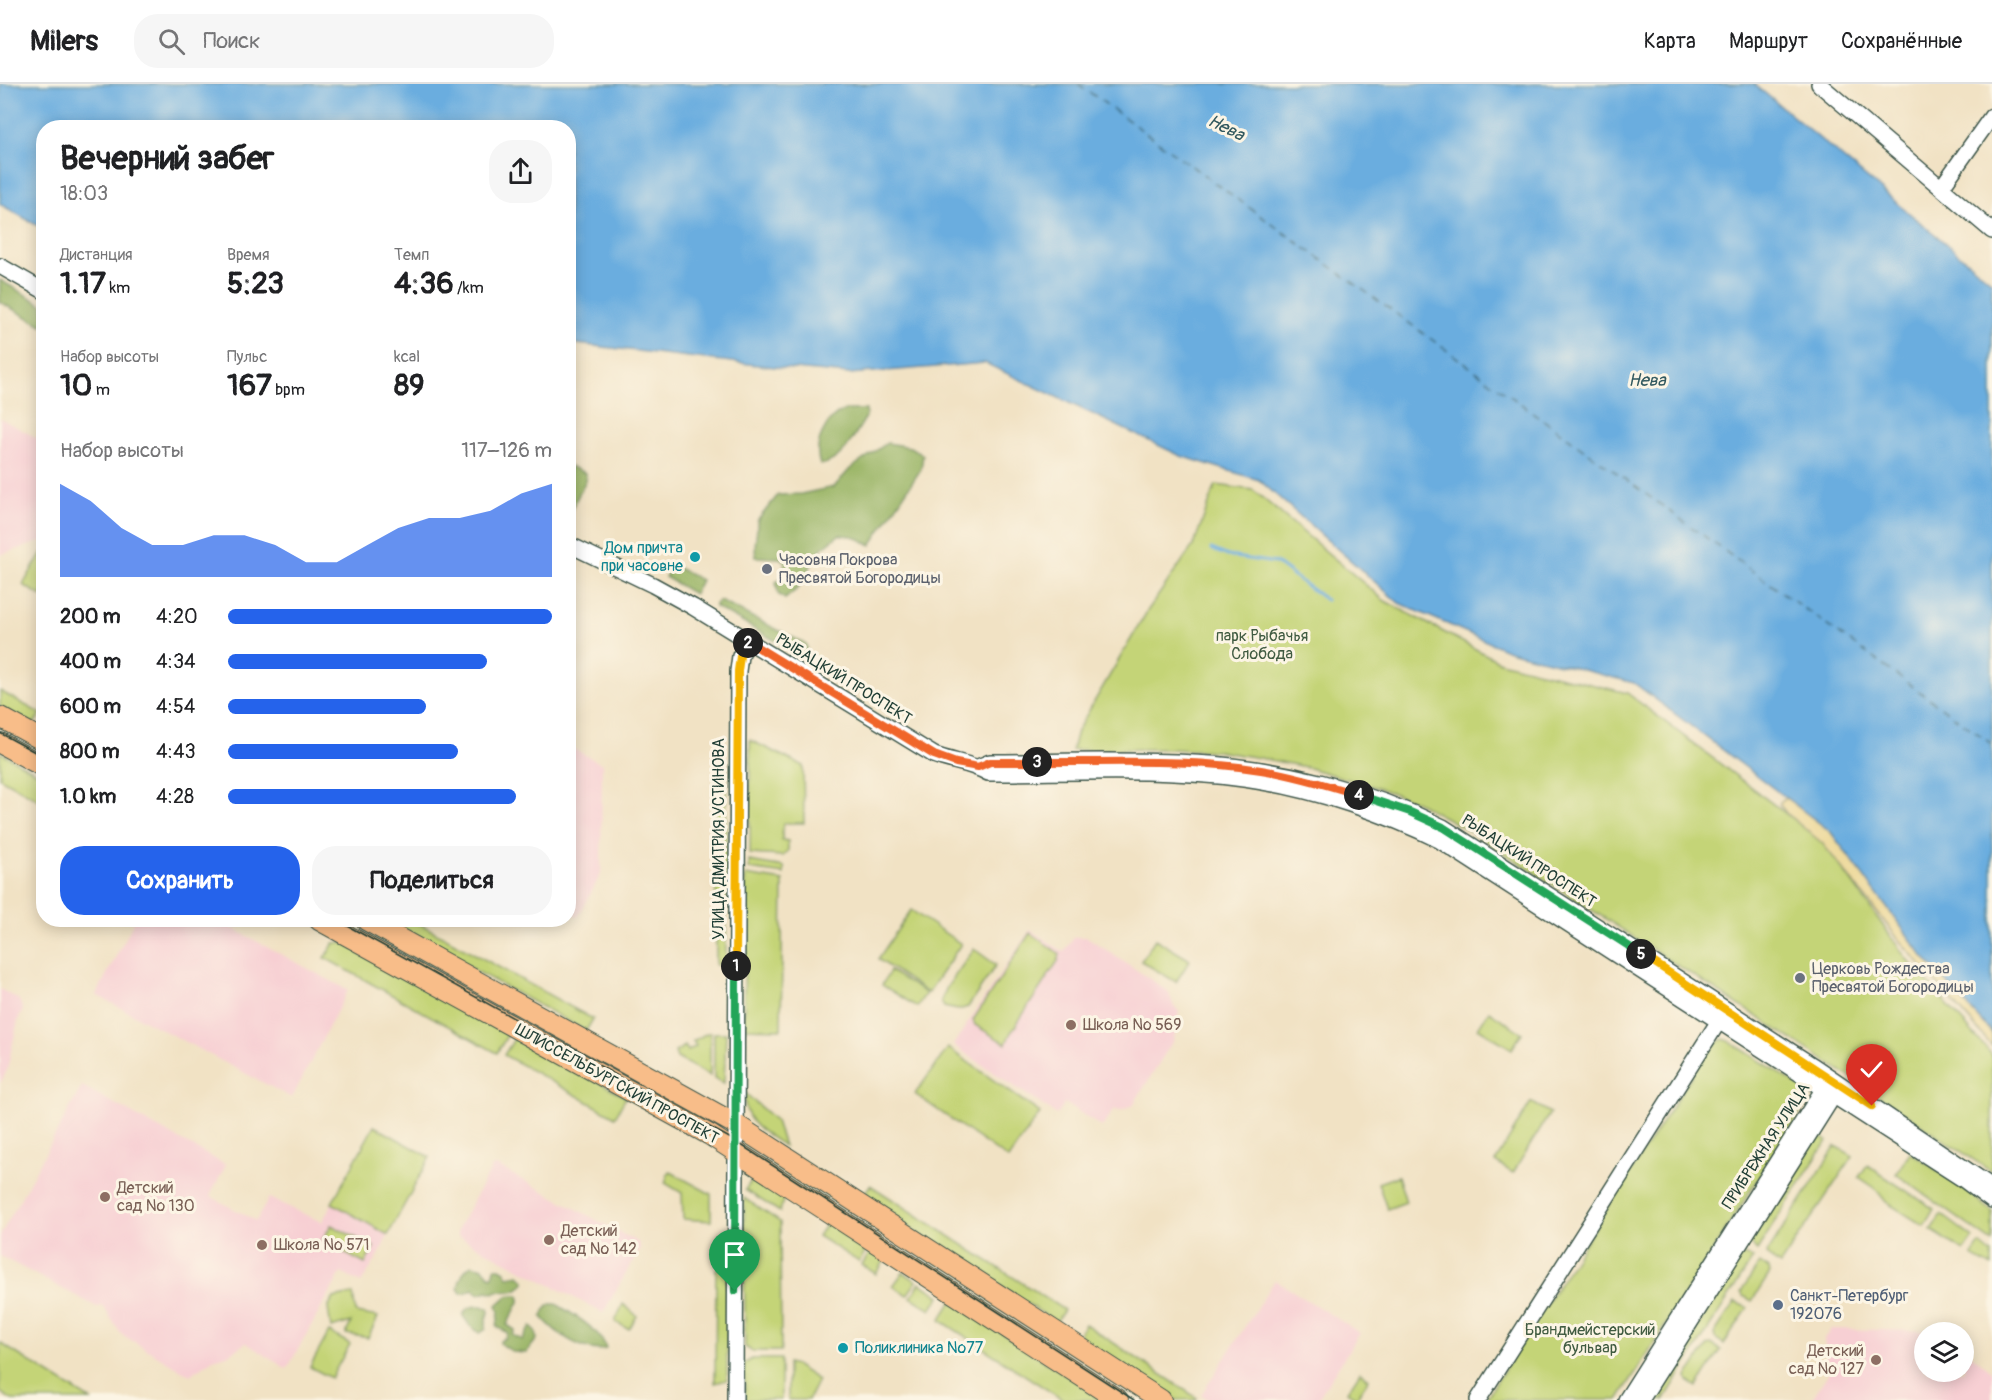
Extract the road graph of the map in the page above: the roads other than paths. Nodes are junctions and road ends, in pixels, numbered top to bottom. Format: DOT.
graph roads {
  1 [pos="1819,84"];
  2 [pos="1992,116"];
  3 [pos="1941,188"];
  4 [pos="1992,231"];
  5 [pos="0,266"];
  6 [pos="36,286"];
  7 [pos="576,548"];
  8 [pos="749,642"];
  9 [pos="0,717"];
  10 [pos="36,737"];
  11 [pos="0,742"];
  12 [pos="36,762"];
  13 [pos="332,927"];
  14 [pos="379,927"];
  15 [pos="1723,1015"];
  16 [pos="1831,1088"];
  17 [pos="735,1124"];
  18 [pos="735,1151"];
  19 [pos="1992,1187"];
  20 [pos="1992,1201"];
  21 [pos="735,1400"];
  22 [pos="1118,1400"];
  23 [pos="1161,1400"];
  24 [pos="1478,1400"];
  25 [pos="1626,1400"];
  26 [pos="1641,1400"];
  1 -- 3 [label="street"];
  2 -- 3 [label="street"];
  3 -- 4 [label="street"];
  5 -- 6 [label="street"];
  7 -- 8 [label="street, РЫБАЦКИЙ ПРОСПЕКТ"];
  8 -- 15 [label="street, РЫБАЦКИЙ ПРОСПЕКТ"];
  8 -- 17 [label="street, УЛИЦА ДМИТРИЯ УСТИНОВА"];
  9 -- 10 [label="main road"];
  11 -- 12 [label="main road"];
  13 -- 18 [label="main road, ШЛИССЕЛЬБУРГСКИЙ ПРОСПЕКТ"];
  14 -- 17 [label="main road, ШЛИССЕЛЬБУРГСКИЙ ПРОСПЕКТ"];
  15 -- 16 [label="street, РЫБАЦКИЙ ПРОСПЕКТ"];
  15 -- 24 [label="street"];
  16 -- 19 [label="street, РЫБАЦКИЙ ПРОСПЕКТ"];
  16 -- 20 [label="street, РЫБАЦКИЙ ПРОСПЕКТ"];
  16 -- 25 [label="street, ПРИБРЕЖНАЯ УЛИЦА"];
  16 -- 26 [label="street, ПРИБРЕЖНАЯ УЛИЦА"];
  17 -- 18 [label="street, УЛИЦА ДМИТРИЯ УСТИНОВА"];
  17 -- 23 [label="main road, ШЛИССЕЛЬБУРГСКИЙ ПРОСПЕКТ"];
  18 -- 21 [label="street, УЛИЦА ДМИТРИЯ УСТИНОВА"];
  18 -- 22 [label="main road, ШЛИССЕЛЬБУРГСКИЙ ПРОСПЕКТ"];
}
